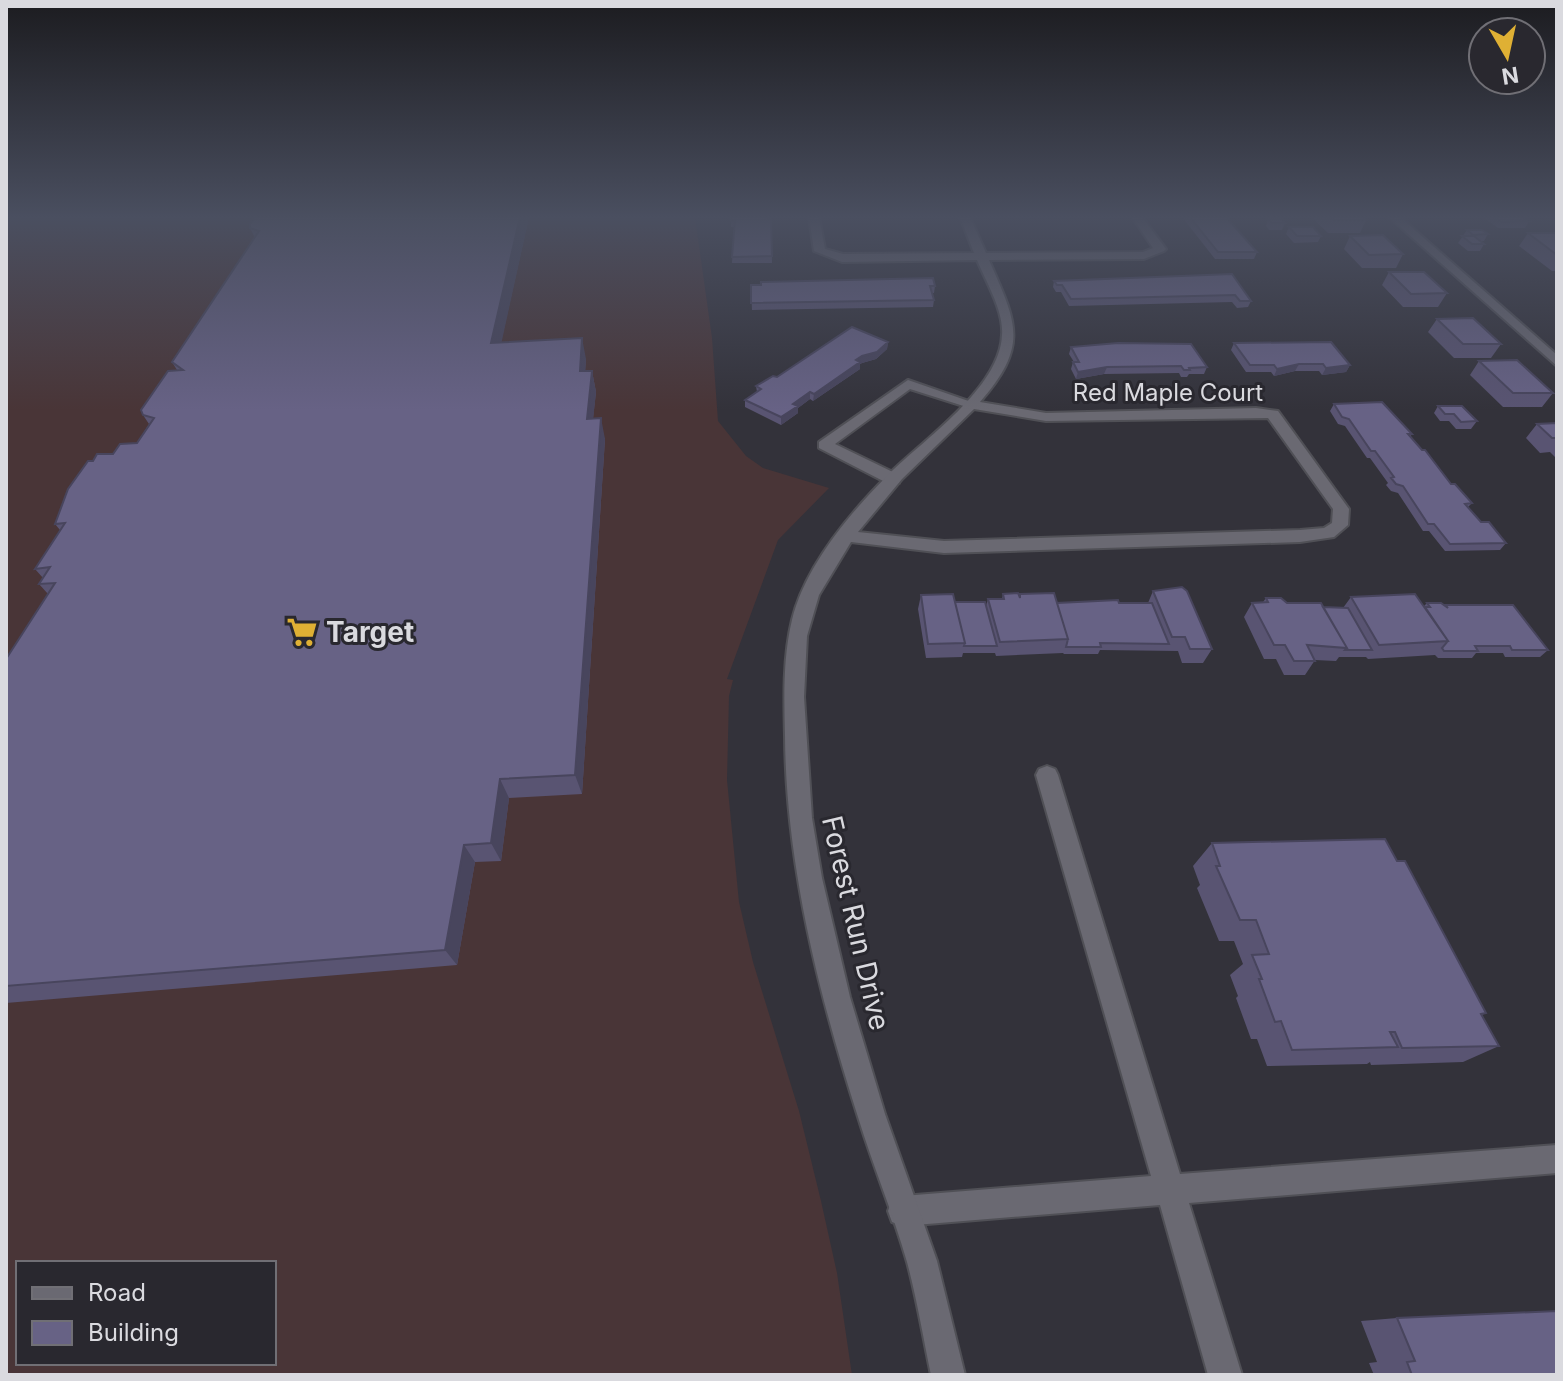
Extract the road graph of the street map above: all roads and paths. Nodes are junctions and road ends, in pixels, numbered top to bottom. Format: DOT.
graph roads {
  1 [pos="990,281"];
  2 [pos="1466,281"];
  3 [pos="1557,362"];
  4 [pos="973,405"];
  5 [pos="893,479"];
  6 [pos="847,536"];
  7 [pos="1047,775"];
  8 [pos="1557,1159"];
  9 [pos="1169,1191"];
  10 [pos="903,1211"];
  11 [pos="948,1375"];
  12 [pos="1225,1375"];
  1 -- 4 [label="street, Forest Run Drive"];
  2 -- 3 [label="street"];
  4 -- 5 [label="street, Forest Run Drive"];
  4 -- 5 [label="street, Red Maple Court"];
  4 -- 6 [label="street, Red Maple Court"];
  5 -- 6 [label="street, Forest Run Drive"];
  6 -- 10 [label="street, Forest Run Drive"];
  7 -- 9 [label="street"];
  8 -- 9 [label="street"];
  9 -- 10 [label="street"];
  9 -- 12 [label="street"];
  10 -- 11 [label="street, Forest Run Drive"];
}
